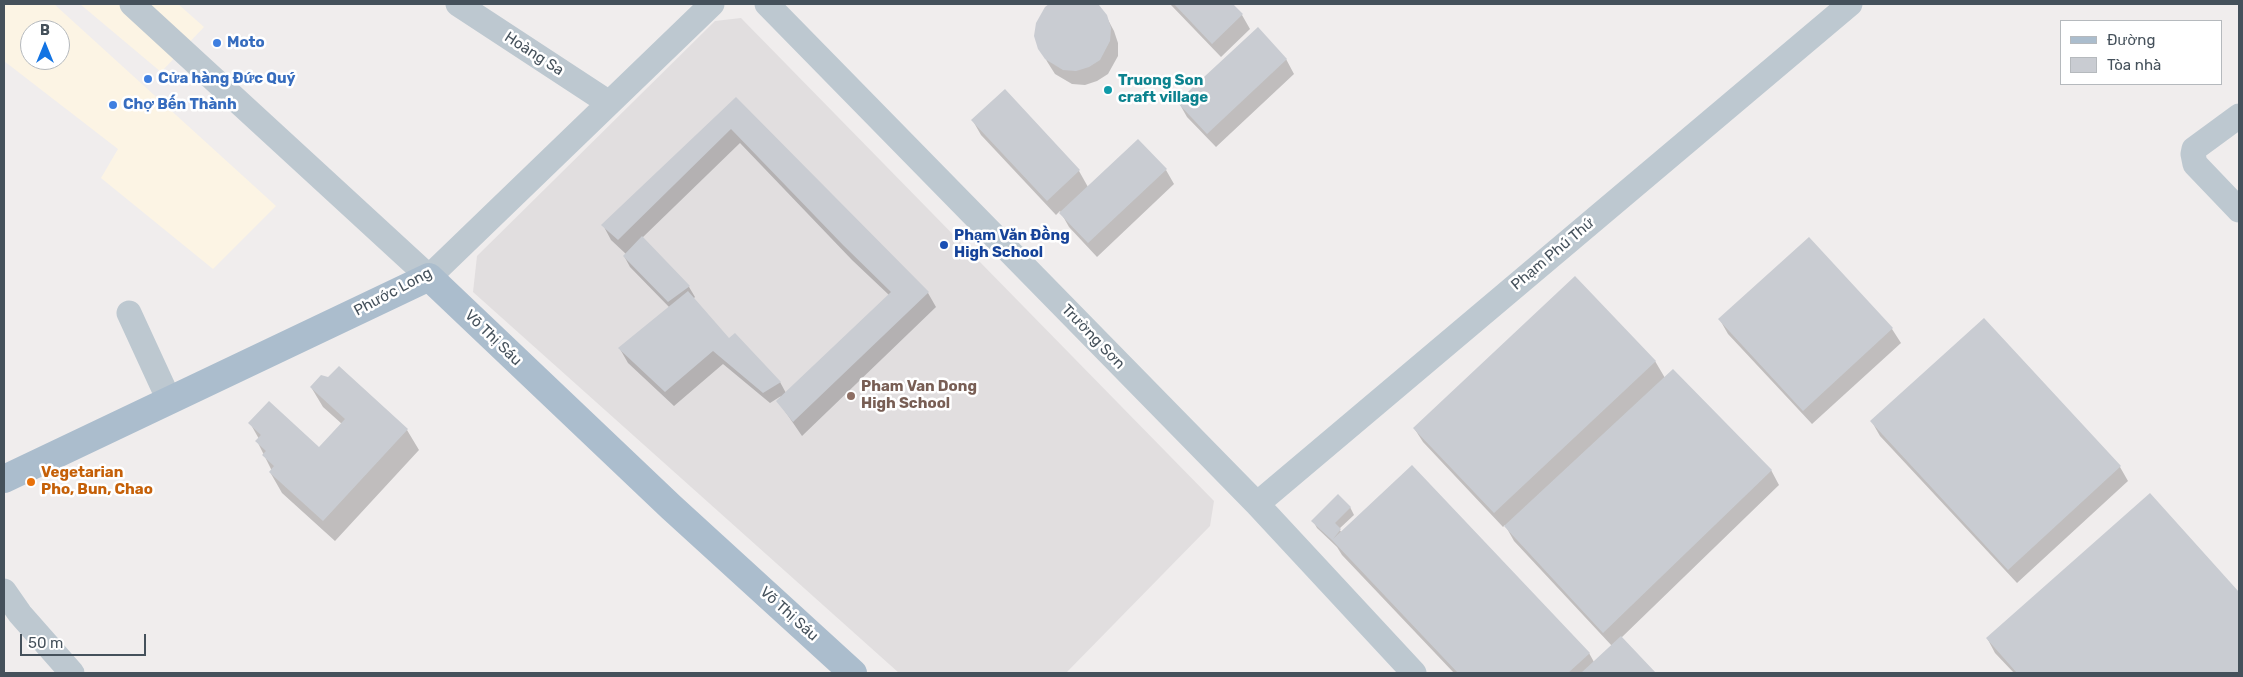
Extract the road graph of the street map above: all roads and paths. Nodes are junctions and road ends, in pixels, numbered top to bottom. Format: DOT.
graph roads {
  1 [pos="132,4"];
  2 [pos="458,4"];
  3 [pos="712,4"];
  4 [pos="767,4"];
  5 [pos="1850,4"];
  6 [pos="609,103"];
  7 [pos="2239,116"];
  8 [pos="2239,210"];
  9 [pos="429,277"];
  10 [pos="128,313"];
  11 [pos="170,400"];
  12 [pos="4,479"];
  13 [pos="1257,504"];
  14 [pos="4,591"];
  15 [pos="72,673"];
  16 [pos="853,673"];
  17 [pos="1414,673"];
  1 -- 9 [label="street, Võ Thị Sáu"];
  2 -- 6 [label="street, Hoàng Sa"];
  3 -- 6 [label="street, Phước Long"];
  4 -- 13 [label="street, Trường Sơn"];
  5 -- 13 [label="street, Phạm Phú Thứ"];
  6 -- 9 [label="street, Phước Long"];
  7 -- 8 [label="street"];
  9 -- 11 [label="main road, Phước Long"];
  9 -- 16 [label="main road, Võ Thị Sáu"];
  10 -- 11 [label="street"];
  11 -- 12 [label="main road, Phước Long"];
  13 -- 17 [label="street, Trường Sơn"];
  14 -- 15 [label="street"];
}
